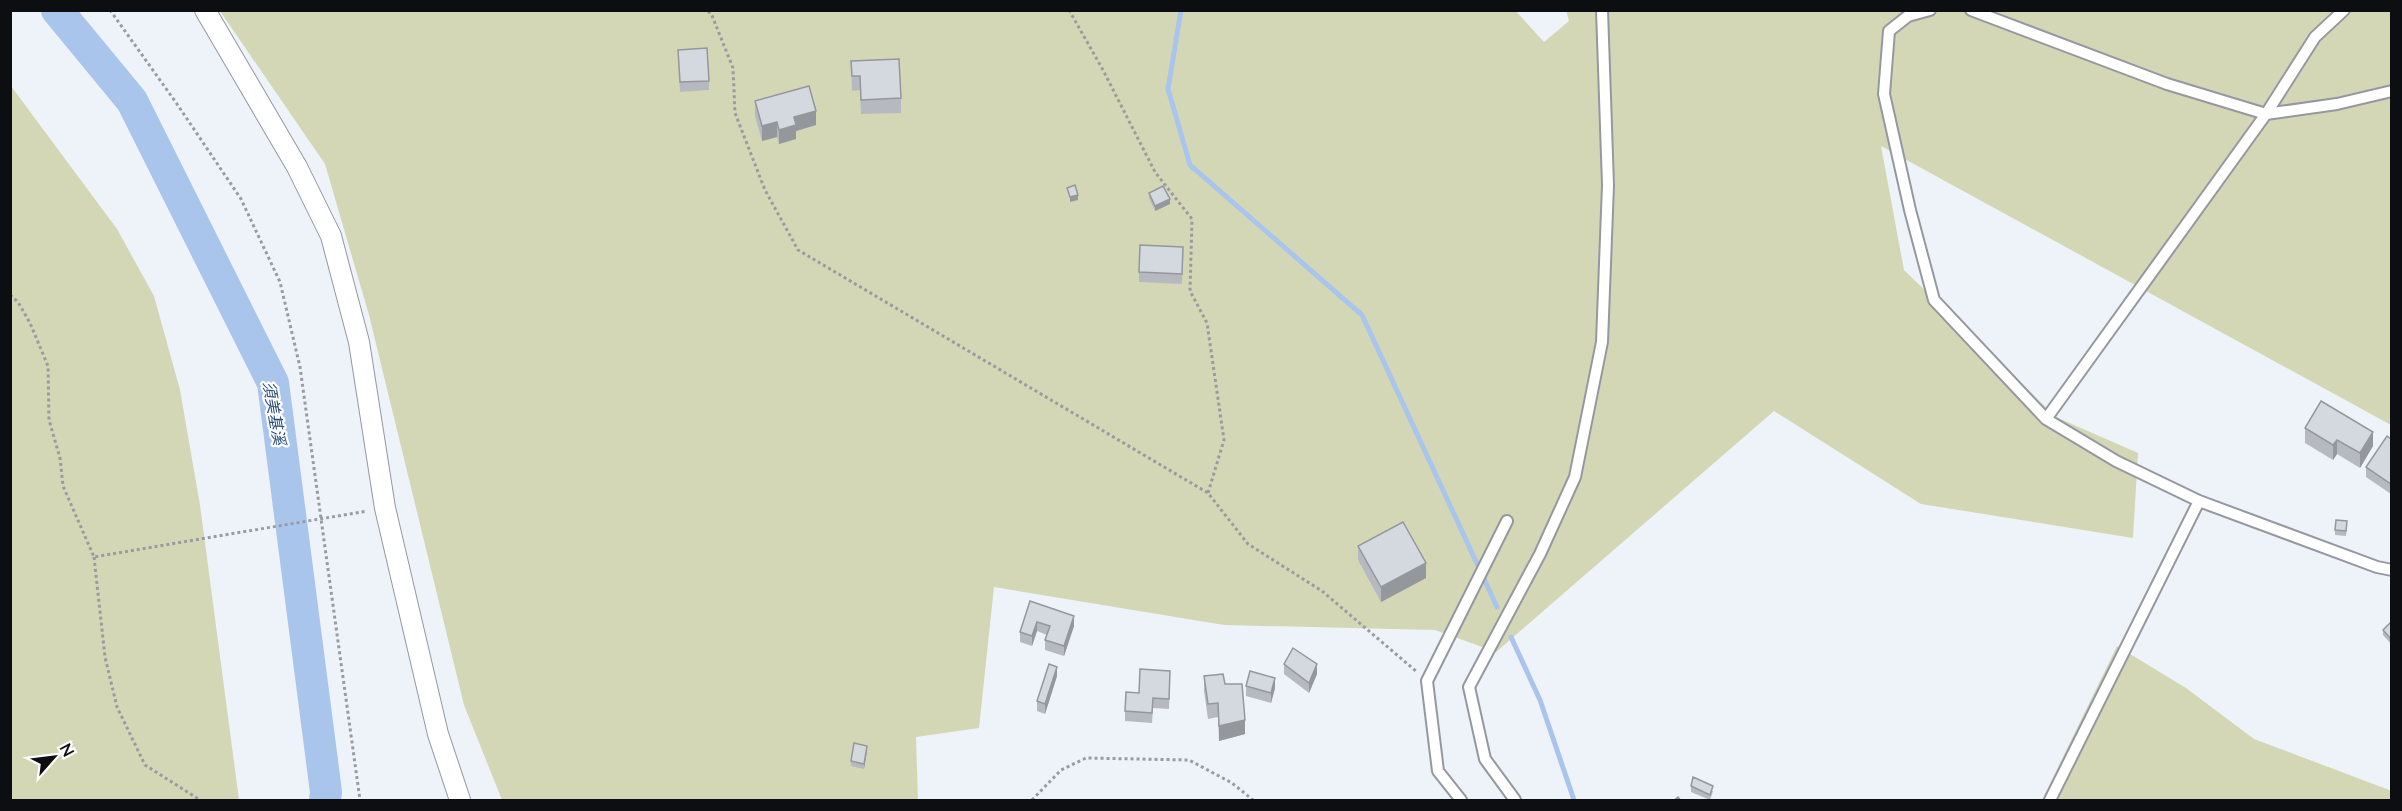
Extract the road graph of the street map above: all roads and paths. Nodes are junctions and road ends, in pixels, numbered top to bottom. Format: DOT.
graph roads {
  1 [pos="110,10"];
  2 [pos="206,10"];
  3 [pos="702,10"];
  4 [pos="1069,10"];
  5 [pos="1602,10"];
  6 [pos="1930,10"];
  7 [pos="1971,10"];
  8 [pos="2344,10"];
  9 [pos="2391,91"];
  10 [pos="2266,114"];
  11 [pos="10,295"];
  12 [pos="2046,419"];
  13 [pos="1208,493"];
  14 [pos="2199,501"];
  15 [pos="386,508"];
  16 [pos="321,519"];
  17 [pos="1507,521"];
  18 [pos="94,557"];
  19 [pos="2391,570"];
  20 [pos="1428,681"];
  21 [pos="200,801"];
  22 [pos="360,801"];
  23 [pos="460,801"];
  24 [pos="1032,801"];
  25 [pos="1253,801"];
  26 [pos="1461,801"];
  27 [pos="1515,801"];
  28 [pos="2050,801"];
  1 -- 16 [label="path"];
  2 -- 15 [label="street"];
  3 -- 13 [label="path"];
  4 -- 13 [label="path"];
  5 -- 27 [label="lane"];
  6 -- 12 [label="lane"];
  7 -- 10 [label="lane"];
  8 -- 10 [label="lane"];
  9 -- 10 [label="lane"];
  10 -- 12 [label="lane"];
  11 -- 18 [label="path"];
  12 -- 14 [label="lane"];
  13 -- 20 [label="path"];
  14 -- 19 [label="lane"];
  14 -- 28 [label="lane"];
  15 -- 16 [label="path"];
  15 -- 23 [label="street"];
  16 -- 18 [label="path"];
  16 -- 22 [label="path"];
  17 -- 20 [label="lane"];
  18 -- 21 [label="path"];
  20 -- 26 [label="lane"];
  24 -- 25 [label="path"];
}
